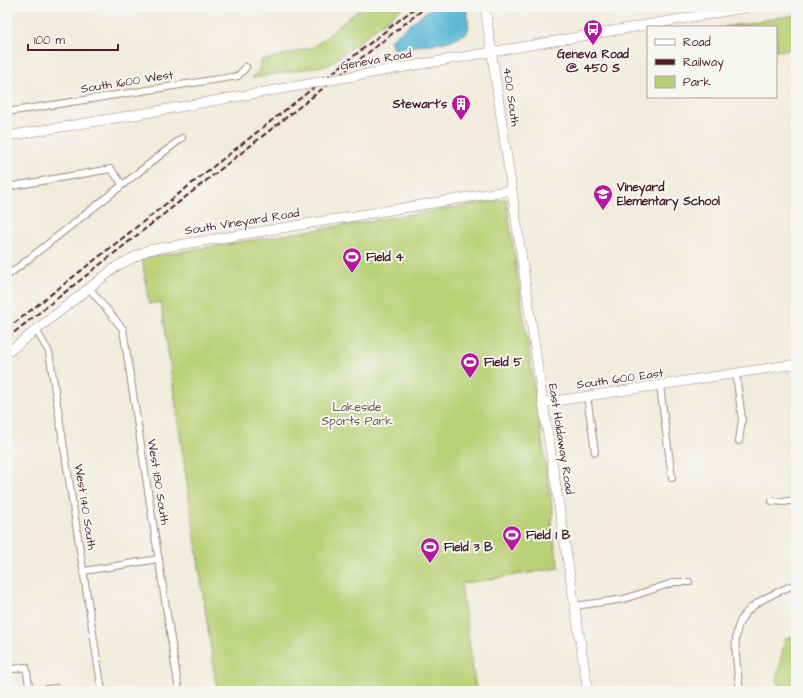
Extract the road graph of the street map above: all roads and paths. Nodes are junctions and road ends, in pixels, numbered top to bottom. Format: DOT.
graph roads {
  1 [pos="485,7"];
  2 [pos="749,7"];
  3 [pos="720,9"];
  4 [pos="492,52"];
  5 [pos="246,67"];
  6 [pos="7,112"];
  7 [pos="7,136"];
  8 [pos="182,138"];
  9 [pos="122,184"];
  10 [pos="7,187"];
  11 [pos="512,190"];
  12 [pos="7,276"];
  13 [pos="89,288"];
  14 [pos="36,330"];
  15 [pos="7,353"];
  16 [pos="796,364"];
  17 [pos="736,374"];
  18 [pos="660,386"];
  19 [pos="587,396"];
  20 [pos="543,403"];
  21 [pos="739,441"];
  22 [pos="595,452"];
  23 [pos="672,478"];
  24 [pos="796,500"];
  25 [pos="772,501"];
  26 [pos="159,559"];
  27 [pos="84,571"];
  28 [pos="689,582"];
  29 [pos="796,584"];
  30 [pos="575,606"];
  31 [pos="7,670"];
  32 [pos="56,688"];
  33 [pos="30,691"];
  34 [pos="102,691"];
  35 [pos="179,691"];
  36 [pos="588,691"];
  37 [pos="740,691"];
  1 -- 4 [label="street, 400 South"];
  2 -- 3 [label="street, Geneva Road"];
  3 -- 4 [label="street, Geneva Road"];
  4 -- 7 [label="street, Geneva Road, bridge"];
  4 -- 11 [label="street, 400 South"];
  5 -- 6 [label="street, South 1600 West"];
  8 -- 9 [label="street"];
  9 -- 10 [label="street"];
  9 -- 12 [label="street"];
  11 -- 13 [label="street, South Vineyard Road"];
  11 -- 20 [label="street, East Holdaway Road"];
  13 -- 14 [label="street, South Vineyard Road"];
  13 -- 26 [label="street, West 180 South"];
  14 -- 15 [label="street, South Vineyard Road"];
  14 -- 27 [label="street, West 140 South"];
  16 -- 17 [label="street, South 600 East"];
  17 -- 18 [label="street, South 600 East"];
  17 -- 21 [label="street"];
  18 -- 19 [label="street, South 600 East"];
  18 -- 23 [label="street"];
  19 -- 20 [label="street, South 600 East"];
  19 -- 22 [label="street"];
  20 -- 30 [label="street, East Holdaway Road"];
  24 -- 25 [label="street"];
  26 -- 27 [label="street"];
  26 -- 35 [label="street, West 180 South"];
  27 -- 34 [label="street, West 140 South"];
  28 -- 30 [label="street"];
  29 -- 37 [label="street"];
  30 -- 36 [label="street, East Holdaway Road"];
  31 -- 33 [label="street"];
  32 -- 33 [label="street"];
}
